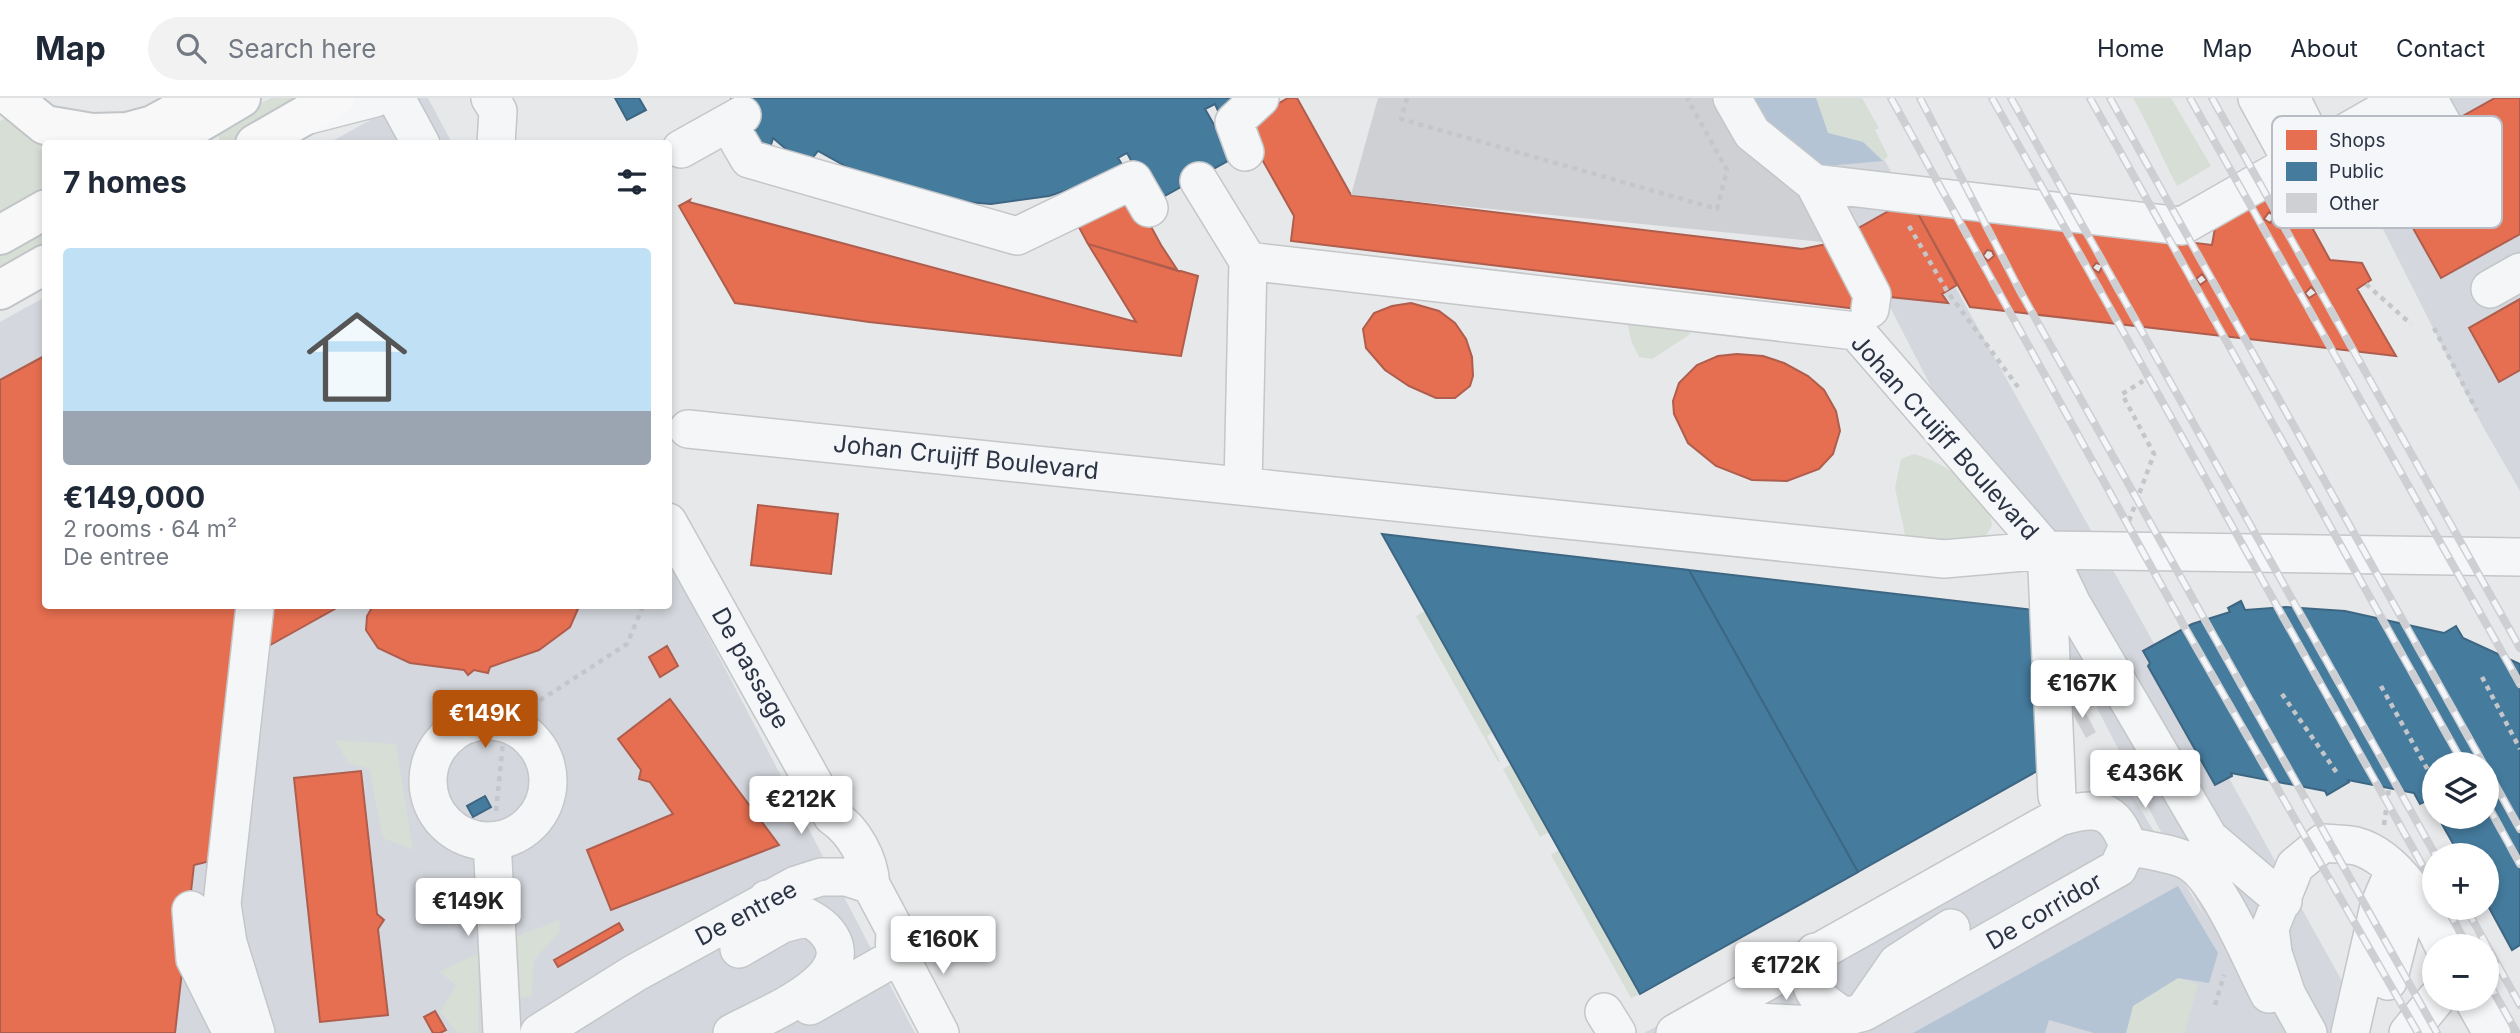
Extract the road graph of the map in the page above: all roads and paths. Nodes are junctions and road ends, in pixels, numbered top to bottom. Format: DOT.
graph roads {
  1 [pos="12,98"];
  2 [pos="202,98"];
  3 [pos="240,98"];
  4 [pos="491,98"];
  5 [pos="1260,98"];
  6 [pos="1407,98"];
  7 [pos="1687,98"];
  8 [pos="1732,98"];
  9 [pos="2257,98"];
  10 [pos="2291,98"];
  11 [pos="368,99"];
  12 [pos="2293,116"];
  13 [pos="2272,122"];
  14 [pos="171,140"];
  15 [pos="262,140"];
  16 [pos="416,140"];
  17 [pos="496,140"];
  18 [pos="681,149"];
  19 [pos="1245,152"];
  20 [pos="2272,176"];
  21 [pos="1199,181"];
  22 [pos="1814,183"];
  23 [pos="1149,208"];
  24 [pos="42,211"];
  25 [pos="1909,225"];
  26 [pos="0,234"];
  27 [pos="1248,261"];
  28 [pos="42,266"];
  29 [pos="2366,284"];
  30 [pos="0,290"];
  31 [pos="1870,309"];
  32 [pos="2411,324"];
  33 [pos="2434,327"];
  34 [pos="2144,382"];
  35 [pos="2018,387"];
  36 [pos="2477,411"];
  37 [pos="688,429"];
  38 [pos="2154,454"];
  39 [pos="1243,486"];
  40 [pos="672,529"];
  41 [pos="2046,551"];
  42 [pos="2520,557"];
  43 [pos="255,609"];
  44 [pos="642,609"];
  45 [pos="2482,677"];
  46 [pos="2381,686"];
  47 [pos="2282,694"];
  48 [pos="505,723"];
  49 [pos="2520,749"];
  50 [pos="2422,760"];
  51 [pos="2337,774"];
  52 [pos="2057,796"];
  53 [pos="832,816"];
  54 [pos="492,841"];
  55 [pos="2128,846"];
  56 [pos="821,877"];
  57 [pos="2402,881"];
  58 [pos="871,885"];
  59 [pos="767,899"];
  60 [pos="2283,901"];
  61 [pos="191,910"];
  62 [pos="805,918"];
  63 [pos="2438,934"];
  64 [pos="1828,944"];
  65 [pos="739,949"];
  66 [pos="894,958"];
  67 [pos="242,984"];
  68 [pos="2221,985"];
  69 [pos="2215,1005"];
  70 [pos="2426,1011"];
  71 [pos="1855,1015"];
  72 [pos="2475,1016"];
  73 [pos="232,1033"];
  74 [pos="256,1033"];
  75 [pos="266,1033"];
  76 [pos="277,1033"];
  77 [pos="502,1033"];
  78 [pos="539,1033"];
  79 [pos="732,1033"];
  80 [pos="763,1033"];
  81 [pos="940,1033"];
  82 [pos="1675,1033"];
  83 [pos="1702,1033"];
  84 [pos="2290,1033"];
  85 [pos="2308,1033"];
  86 [pos="2350,1033"];
  87 [pos="2376,1033"];
  88 [pos="2408,1033"];
  89 [pos="2435,1033"];
  1 -- 2 [label="main road"];
  3 -- 14 [label="main road"];
  4 -- 17 [label="street"];
  5 -- 19 [label="street"];
  6 -- 7 [label="path"];
  8 -- 22 [label="street"];
  9 -- 13 [label="street"];
  10 -- 12 [label="street"];
  11 -- 15 [label="main road"];
  11 -- 16 [label="street"];
  18 -- 23 [label="street"];
  20 -- 22 [label="street"];
  21 -- 27 [label="street"];
  22 -- 31 [label="street"];
  24 -- 26 [label="main road"];
  25 -- 35 [label="path"];
  27 -- 39 [label="street"];
  27 -- 41 [label="street, Johan Cruijff Boulevard"];
  28 -- 30 [label="main road"];
  29 -- 32 [label="path"];
  33 -- 36 [label="path"];
  34 -- 38 [label="path"];
  37 -- 39 [label="street, Johan Cruijff Boulevard"];
  39 -- 41 [label="street, Johan Cruijff Boulevard"];
  40 -- 53 [label="street, De passage"];
  41 -- 42 [label="street"];
  41 -- 52 [label="street"];
  41 -- 60 [label="street"];
  43 -- 67 [label="street"];
  44 -- 48 [label="path"];
  45 -- 49 [label="path"];
  46 -- 50 [label="path"];
  47 -- 51 [label="path"];
  48 -- 54 [label="path"];
  48 -- 54 [label="street"];
  48 -- 54 [label="street"];
  53 -- 56 [label="street"];
  53 -- 58 [label="street, De passage"];
  54 -- 77 [label="street"];
  55 -- 64 [label="street"];
  55 -- 71 [label="street, De corridor"];
  55 -- 84 [label="street"];
  56 -- 58 [label="street, De entree"];
  56 -- 59 [label="street, De entree"];
  57 -- 60 [label="street"];
  57 -- 63 [label="street"];
  57 -- 86 [label="street"];
  57 -- 87 [label="street"];
  58 -- 66 [label="street"];
  59 -- 62 [label="street"];
  59 -- 78 [label="street, De entree"];
  60 -- 85 [label="street"];
  61 -- 73 [label="street"];
  62 -- 65 [label="street"];
  62 -- 79 [label="street"];
  64 -- 71 [label="street"];
  64 -- 71 [label="street"];
  64 -- 82 [label="street"];
  66 -- 80 [label="street"];
  66 -- 81 [label="street"];
  67 -- 74 [label="street"];
  67 -- 75 [label="street"];
  67 -- 76 [label="street"];
  68 -- 69 [label="path"];
  70 -- 88 [label="street"];
  71 -- 83 [label="street, De corridor"];
  72 -- 89 [label="street"];
}
